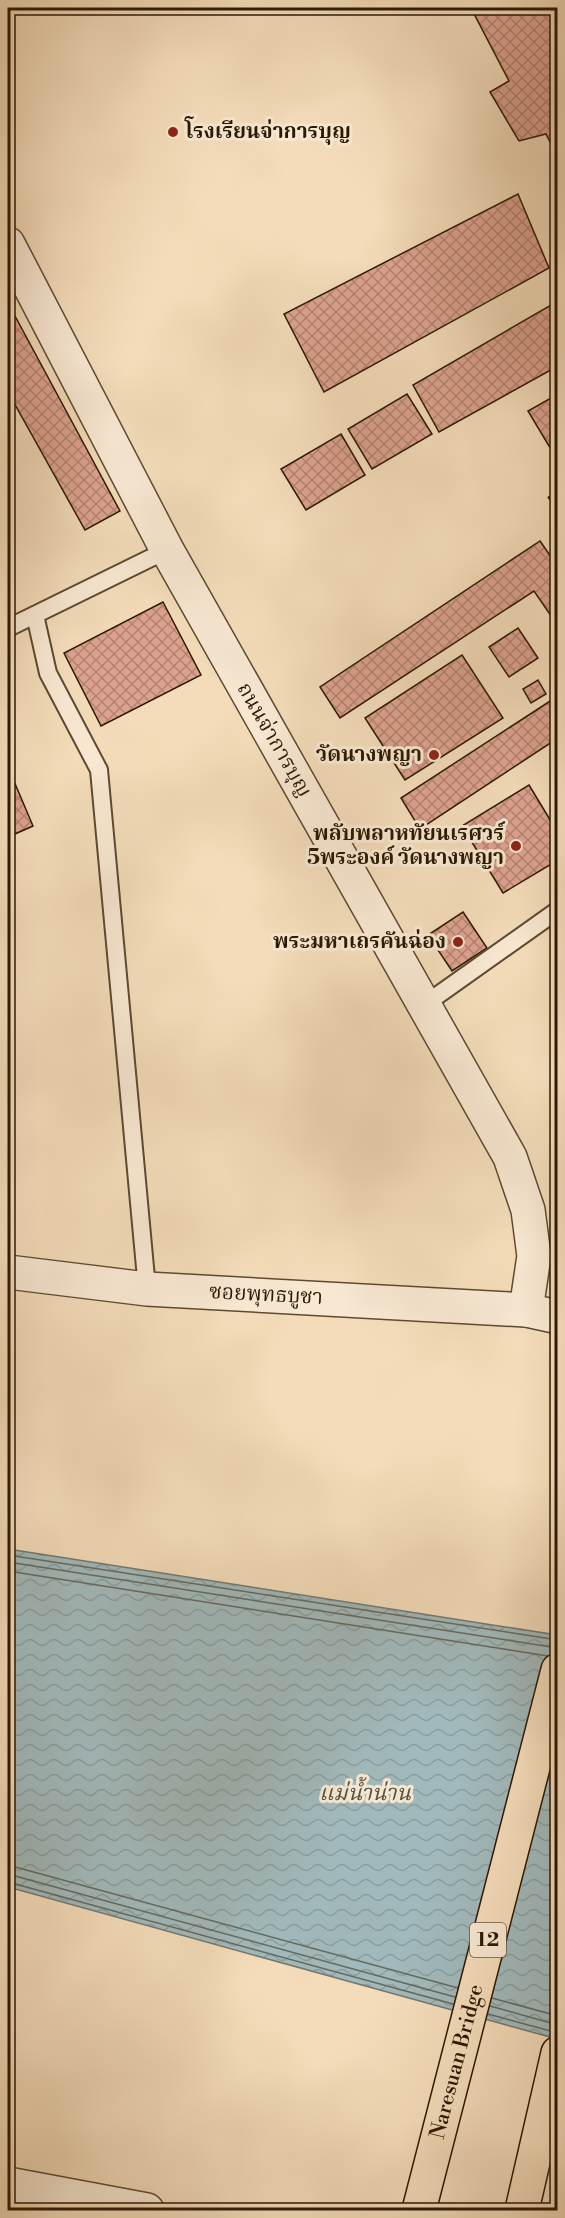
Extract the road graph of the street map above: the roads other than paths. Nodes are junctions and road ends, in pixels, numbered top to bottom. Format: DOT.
graph roads {
  1 [pos="8,243"];
  2 [pos="167,550"];
  3 [pos="35,615"];
  4 [pos="8,628"];
  5 [pos="558,910"];
  6 [pos="424,1005"];
  7 [pos="8,1272"];
  8 [pos="147,1289"];
  9 [pos="526,1310"];
  10 [pos="558,1317"];
  11 [pos="558,1670"];
  12 [pos="558,2053"];
  13 [pos="8,2184"];
  14 [pos="147,2211"];
  15 [pos="419,2211"];
  16 [pos="522,2211"];
  1 -- 2 [label="street, ถนนจ่าการบุญ"];
  2 -- 3 [label="lane"];
  2 -- 6 [label="street, ถนนจ่าการบุญ"];
  3 -- 4 [label="lane"];
  3 -- 8 [label="lane"];
  5 -- 6 [label="lane"];
  6 -- 9 [label="street, ถนนจ่าการบุญ"];
  7 -- 8 [label="street, ซอยพุทธบูชา"];
  8 -- 9 [label="street, ซอยพุทธบูชา"];
  9 -- 10 [label="street, ซอยพุทธบูชา"];
  11 -- 15 [label="main road, Naresuan Bridge / 12"];
  12 -- 16 [label="main road"];
  13 -- 14 [label="street"];
}
